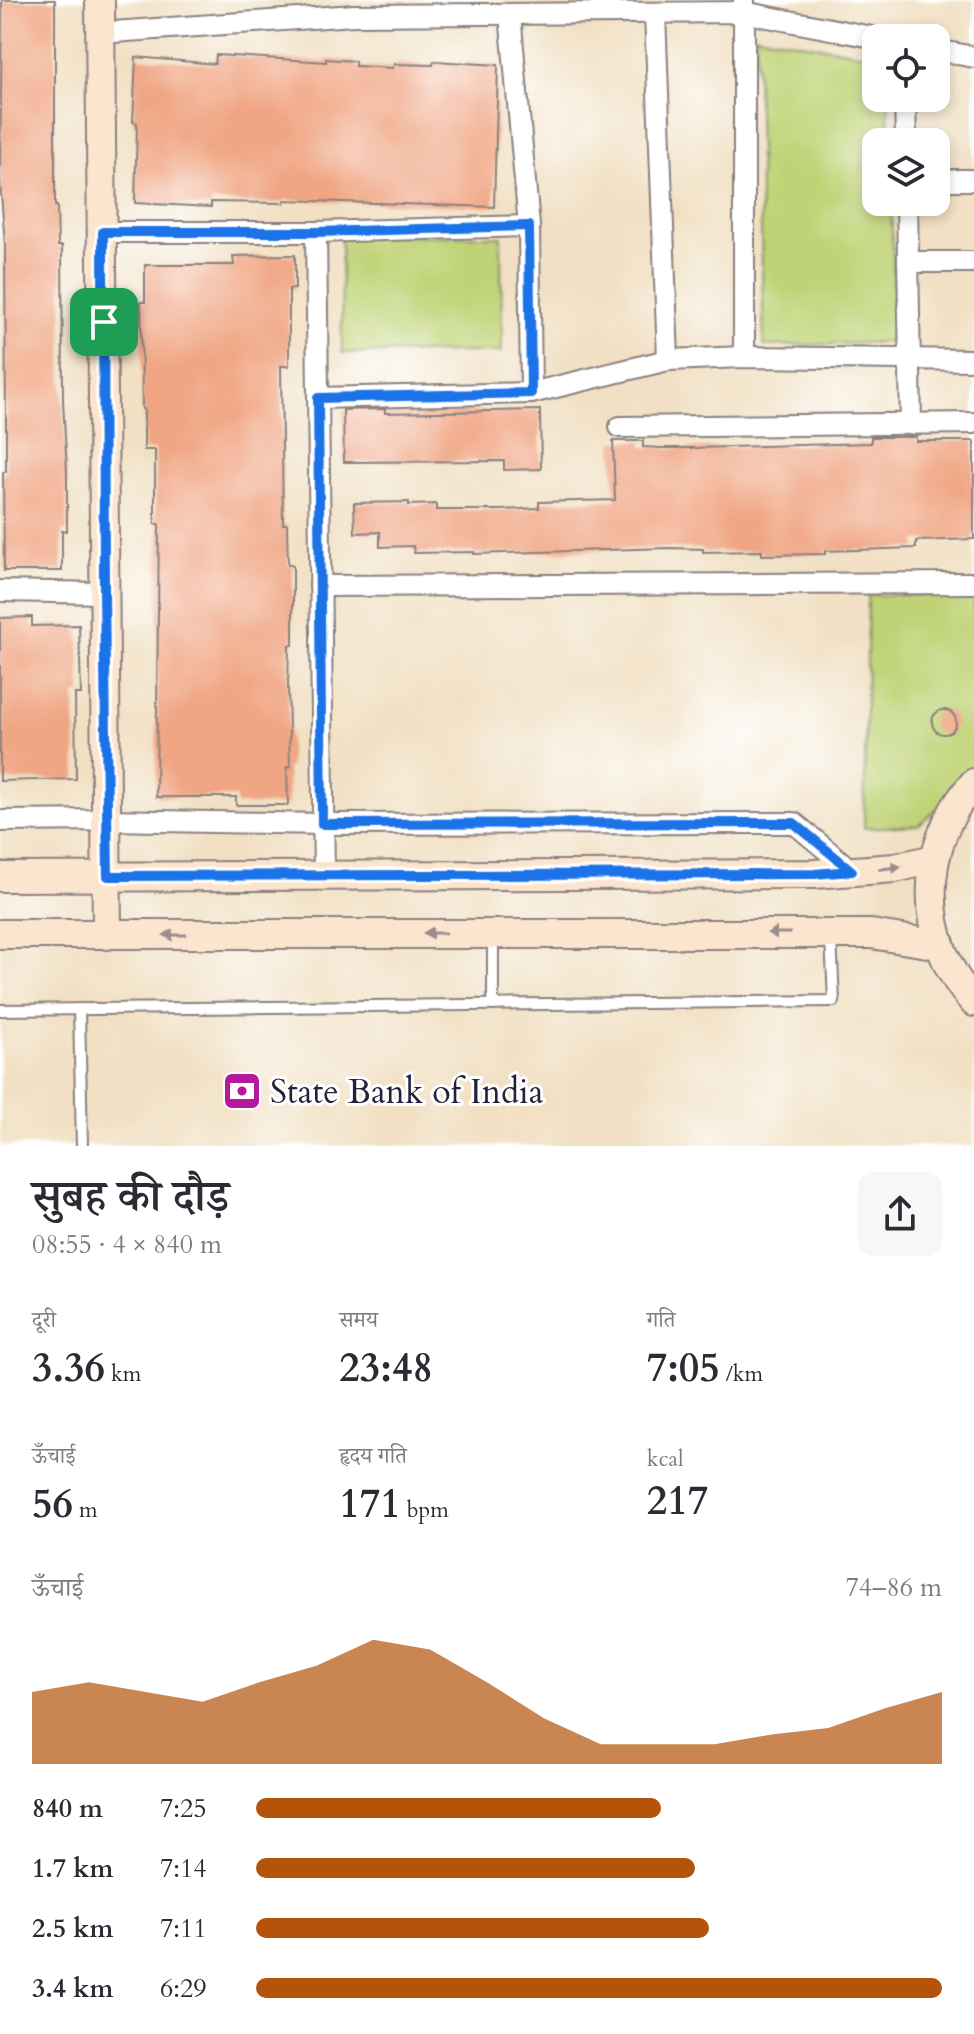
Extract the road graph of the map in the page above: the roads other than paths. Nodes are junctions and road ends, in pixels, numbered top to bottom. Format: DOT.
graph roads {
  1 [pos="100,0"];
  2 [pos="743,6"];
  3 [pos="355,7"];
  4 [pos="655,13"];
  5 [pos="510,14"];
  6 [pos="99,33"];
  7 [pos="862,34"];
  8 [pos="950,53"];
  9 [pos="974,57"];
  10 [pos="950,180"];
  11 [pos="974,180"];
  12 [pos="907,216"];
  13 [pos="529,226"];
  14 [pos="103,232"];
  15 [pos="316,232"];
  16 [pos="908,262"];
  17 [pos="974,262"];
  18 [pos="744,357"];
  19 [pos="668,360"];
  20 [pos="974,360"];
  21 [pos="910,361"];
  22 [pos="531,393"];
  23 [pos="318,398"];
  24 [pos="974,423"];
  25 [pos="911,424"];
  26 [pos="620,427"];
  27 [pos="974,583"];
  28 [pos="320,586"];
  29 [pos="0,591"];
  30 [pos="104,593"];
  31 [pos="974,783"];
  32 [pos="108,820"];
  33 [pos="0,821"];
  34 [pos="322,824"];
  35 [pos="934,859"];
  36 [pos="852,871"];
  37 [pos="108,876"];
  38 [pos="324,876"];
  39 [pos="0,877"];
  40 [pos="493,932"];
  41 [pos="831,933"];
  42 [pos="0,934"];
  43 [pos="107,935"];
  44 [pos="940,945"];
  45 [pos="974,1002"];
  46 [pos="493,1005"];
  47 [pos="79,1009"];
  48 [pos="0,1010"];
  49 [pos="82,1146"];
  1 -- 6 [label="street"];
  2 -- 4 [label="street"];
  2 -- 7 [label="street"];
  2 -- 18 [label="street"];
  3 -- 5 [label="street"];
  3 -- 6 [label="street"];
  4 -- 5 [label="street"];
  4 -- 19 [label="street"];
  5 -- 13 [label="street"];
  6 -- 14 [label="street"];
  8 -- 9 [label="street"];
  10 -- 11 [label="street"];
  12 -- 16 [label="street"];
  13 -- 15 [label="street"];
  13 -- 22 [label="street"];
  14 -- 15 [label="street"];
  14 -- 30 [label="street"];
  15 -- 23 [label="street"];
  16 -- 17 [label="street"];
  16 -- 21 [label="street"];
  18 -- 19 [label="street"];
  18 -- 21 [label="street"];
  19 -- 22 [label="street"];
  20 -- 21 [label="street"];
  21 -- 25 [label="street"];
  22 -- 23 [label="street"];
  23 -- 28 [label="street"];
  24 -- 25 [label="street"];
  25 -- 26 [label="street"];
  27 -- 28 [label="street"];
  28 -- 34 [label="street"];
  29 -- 30 [label="street"];
  30 -- 32 [label="street"];
  31 -- 35 [label="street"];
  32 -- 33 [label="street"];
  32 -- 34 [label="street"];
  32 -- 37 [label="street"];
  34 -- 36 [label="street"];
  34 -- 38 [label="street"];
  36 -- 35 [label="street, one-way"];
  35 -- 44 [label="street"];
  36 -- 38 [label="street"];
  37 -- 38 [label="street"];
  37 -- 39 [label="street"];
  37 -- 43 [label="street"];
  41 -- 40 [label="street, one-way"];
  40 -- 43 [label="street, one-way"];
  40 -- 46 [label="lane"];
  41 -- 44 [label="street"];
  41 -- 46 [label="lane"];
  42 -- 43 [label="street"];
  44 -- 45 [label="street"];
  46 -- 47 [label="lane"];
  47 -- 48 [label="lane"];
  47 -- 49 [label="lane"];
}
